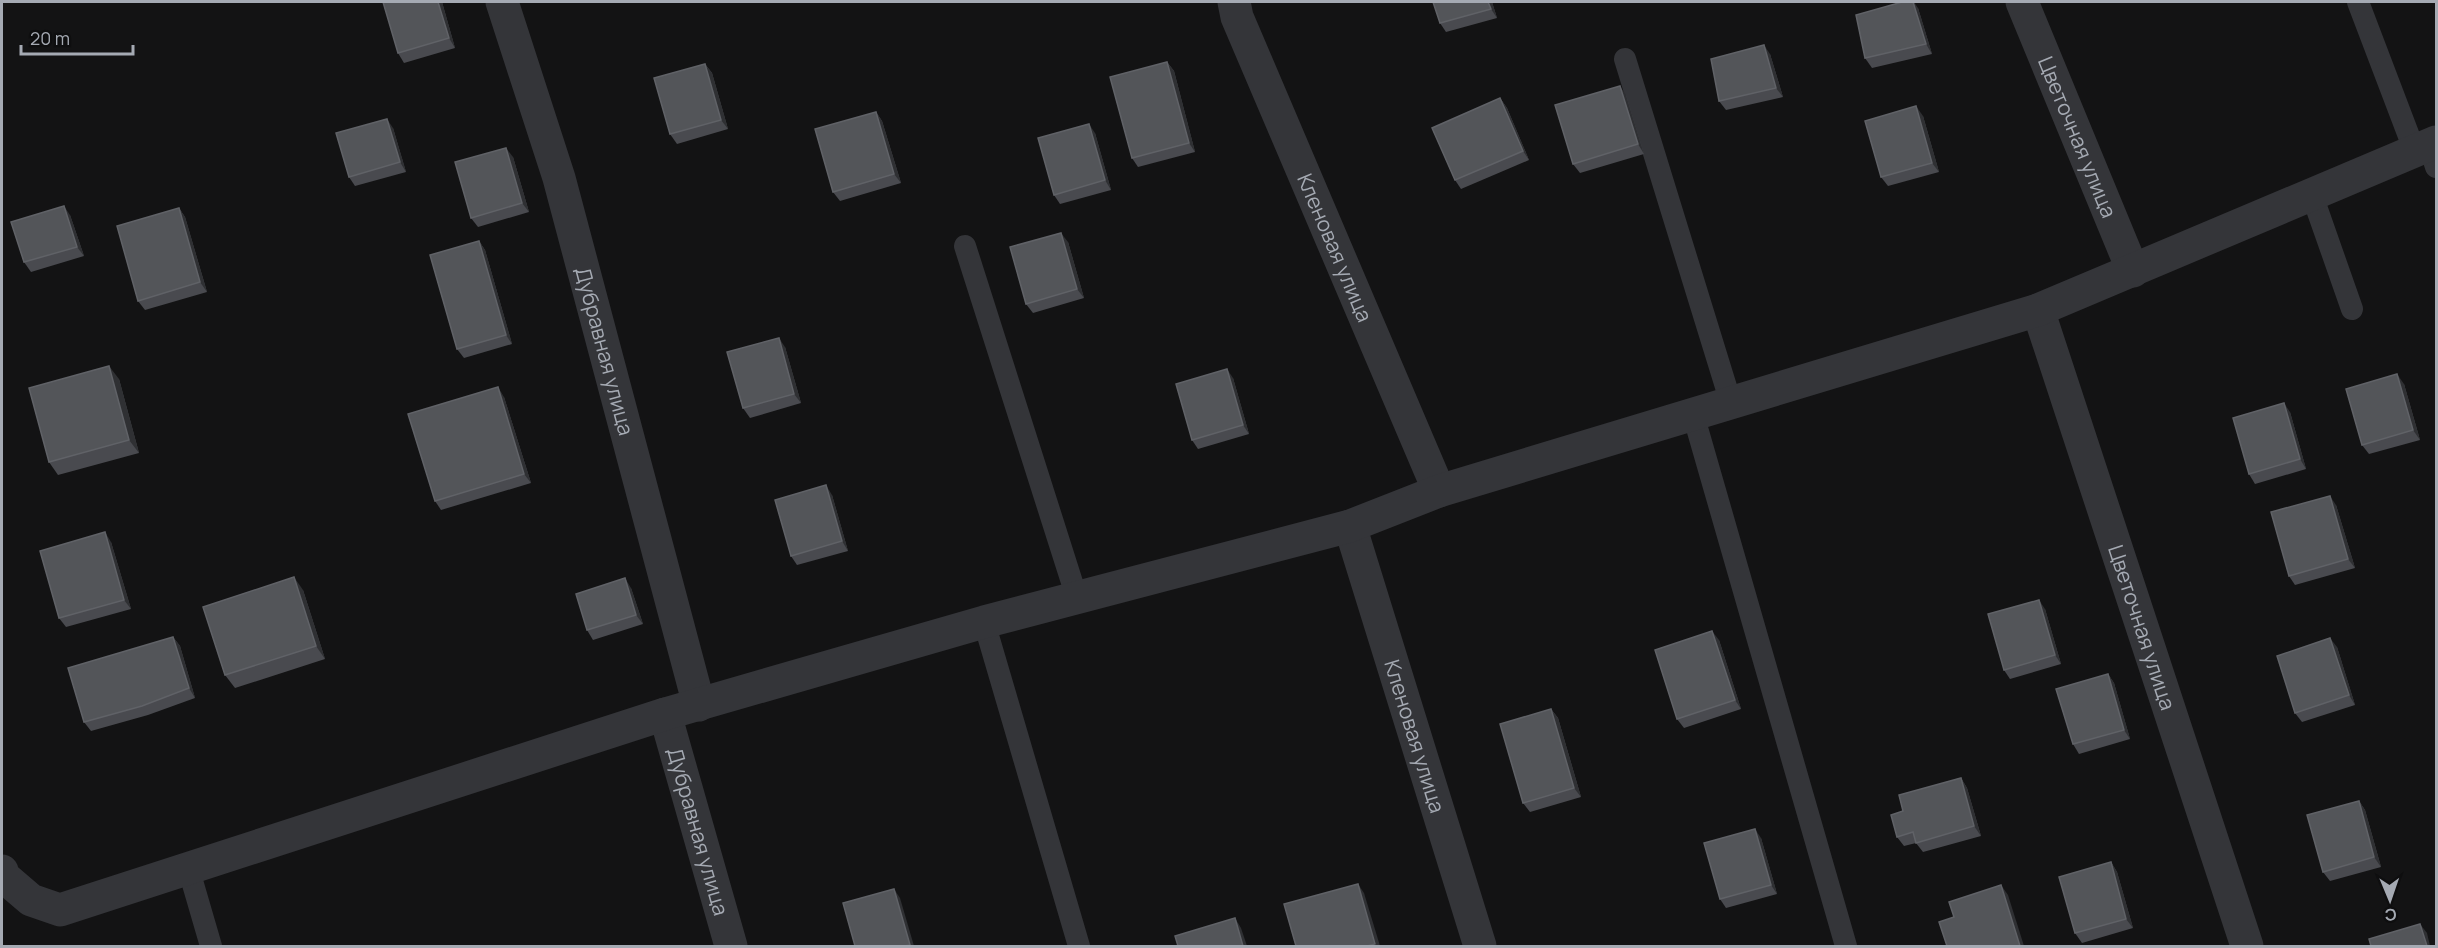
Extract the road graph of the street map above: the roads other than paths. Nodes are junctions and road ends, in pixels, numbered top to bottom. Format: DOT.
graph roads {
  1 [pos="502,2"];
  2 [pos="1234,2"];
  3 [pos="2022,2"];
  4 [pos="2358,2"];
  5 [pos="1625,59"];
  6 [pos="2429,151"];
  7 [pos="2312,195"];
  8 [pos="965,246"];
  9 [pos="2133,271"];
  10 [pos="2038,309"];
  11 [pos="2352,309"];
  12 [pos="1731,403"];
  13 [pos="1693,414"];
  14 [pos="1440,491"];
  15 [pos="1350,526"];
  16 [pos="1077,598"];
  17 [pos="984,622"];
  18 [pos="699,705"];
  19 [pos="665,714"];
  20 [pos="188,867"];
  21 [pos="2,872"];
  22 [pos="211,946"];
  23 [pos="731,946"];
  24 [pos="1080,946"];
  25 [pos="1480,946"];
  26 [pos="1846,946"];
  27 [pos="2247,946"];
  1 -- 18 [label="street, Дубравная улица"];
  2 -- 14 [label="street, Кленовая улица"];
  3 -- 9 [label="street, Цветочная улица"];
  4 -- 6 [label="lane"];
  5 -- 12 [label="lane"];
  6 -- 7 [label="street"];
  7 -- 9 [label="street"];
  7 -- 11 [label="lane"];
  8 -- 16 [label="lane"];
  9 -- 10 [label="street"];
  10 -- 12 [label="street"];
  10 -- 27 [label="street, Цветочная улица"];
  12 -- 13 [label="street"];
  13 -- 14 [label="street"];
  13 -- 26 [label="lane"];
  14 -- 15 [label="street"];
  15 -- 16 [label="street"];
  15 -- 25 [label="street, Кленовая улица"];
  16 -- 17 [label="street"];
  17 -- 18 [label="street"];
  17 -- 24 [label="lane"];
  18 -- 19 [label="street"];
  19 -- 20 [label="street"];
  19 -- 23 [label="street, Дубравная улица"];
  20 -- 21 [label="street"];
  20 -- 22 [label="lane"];
}
